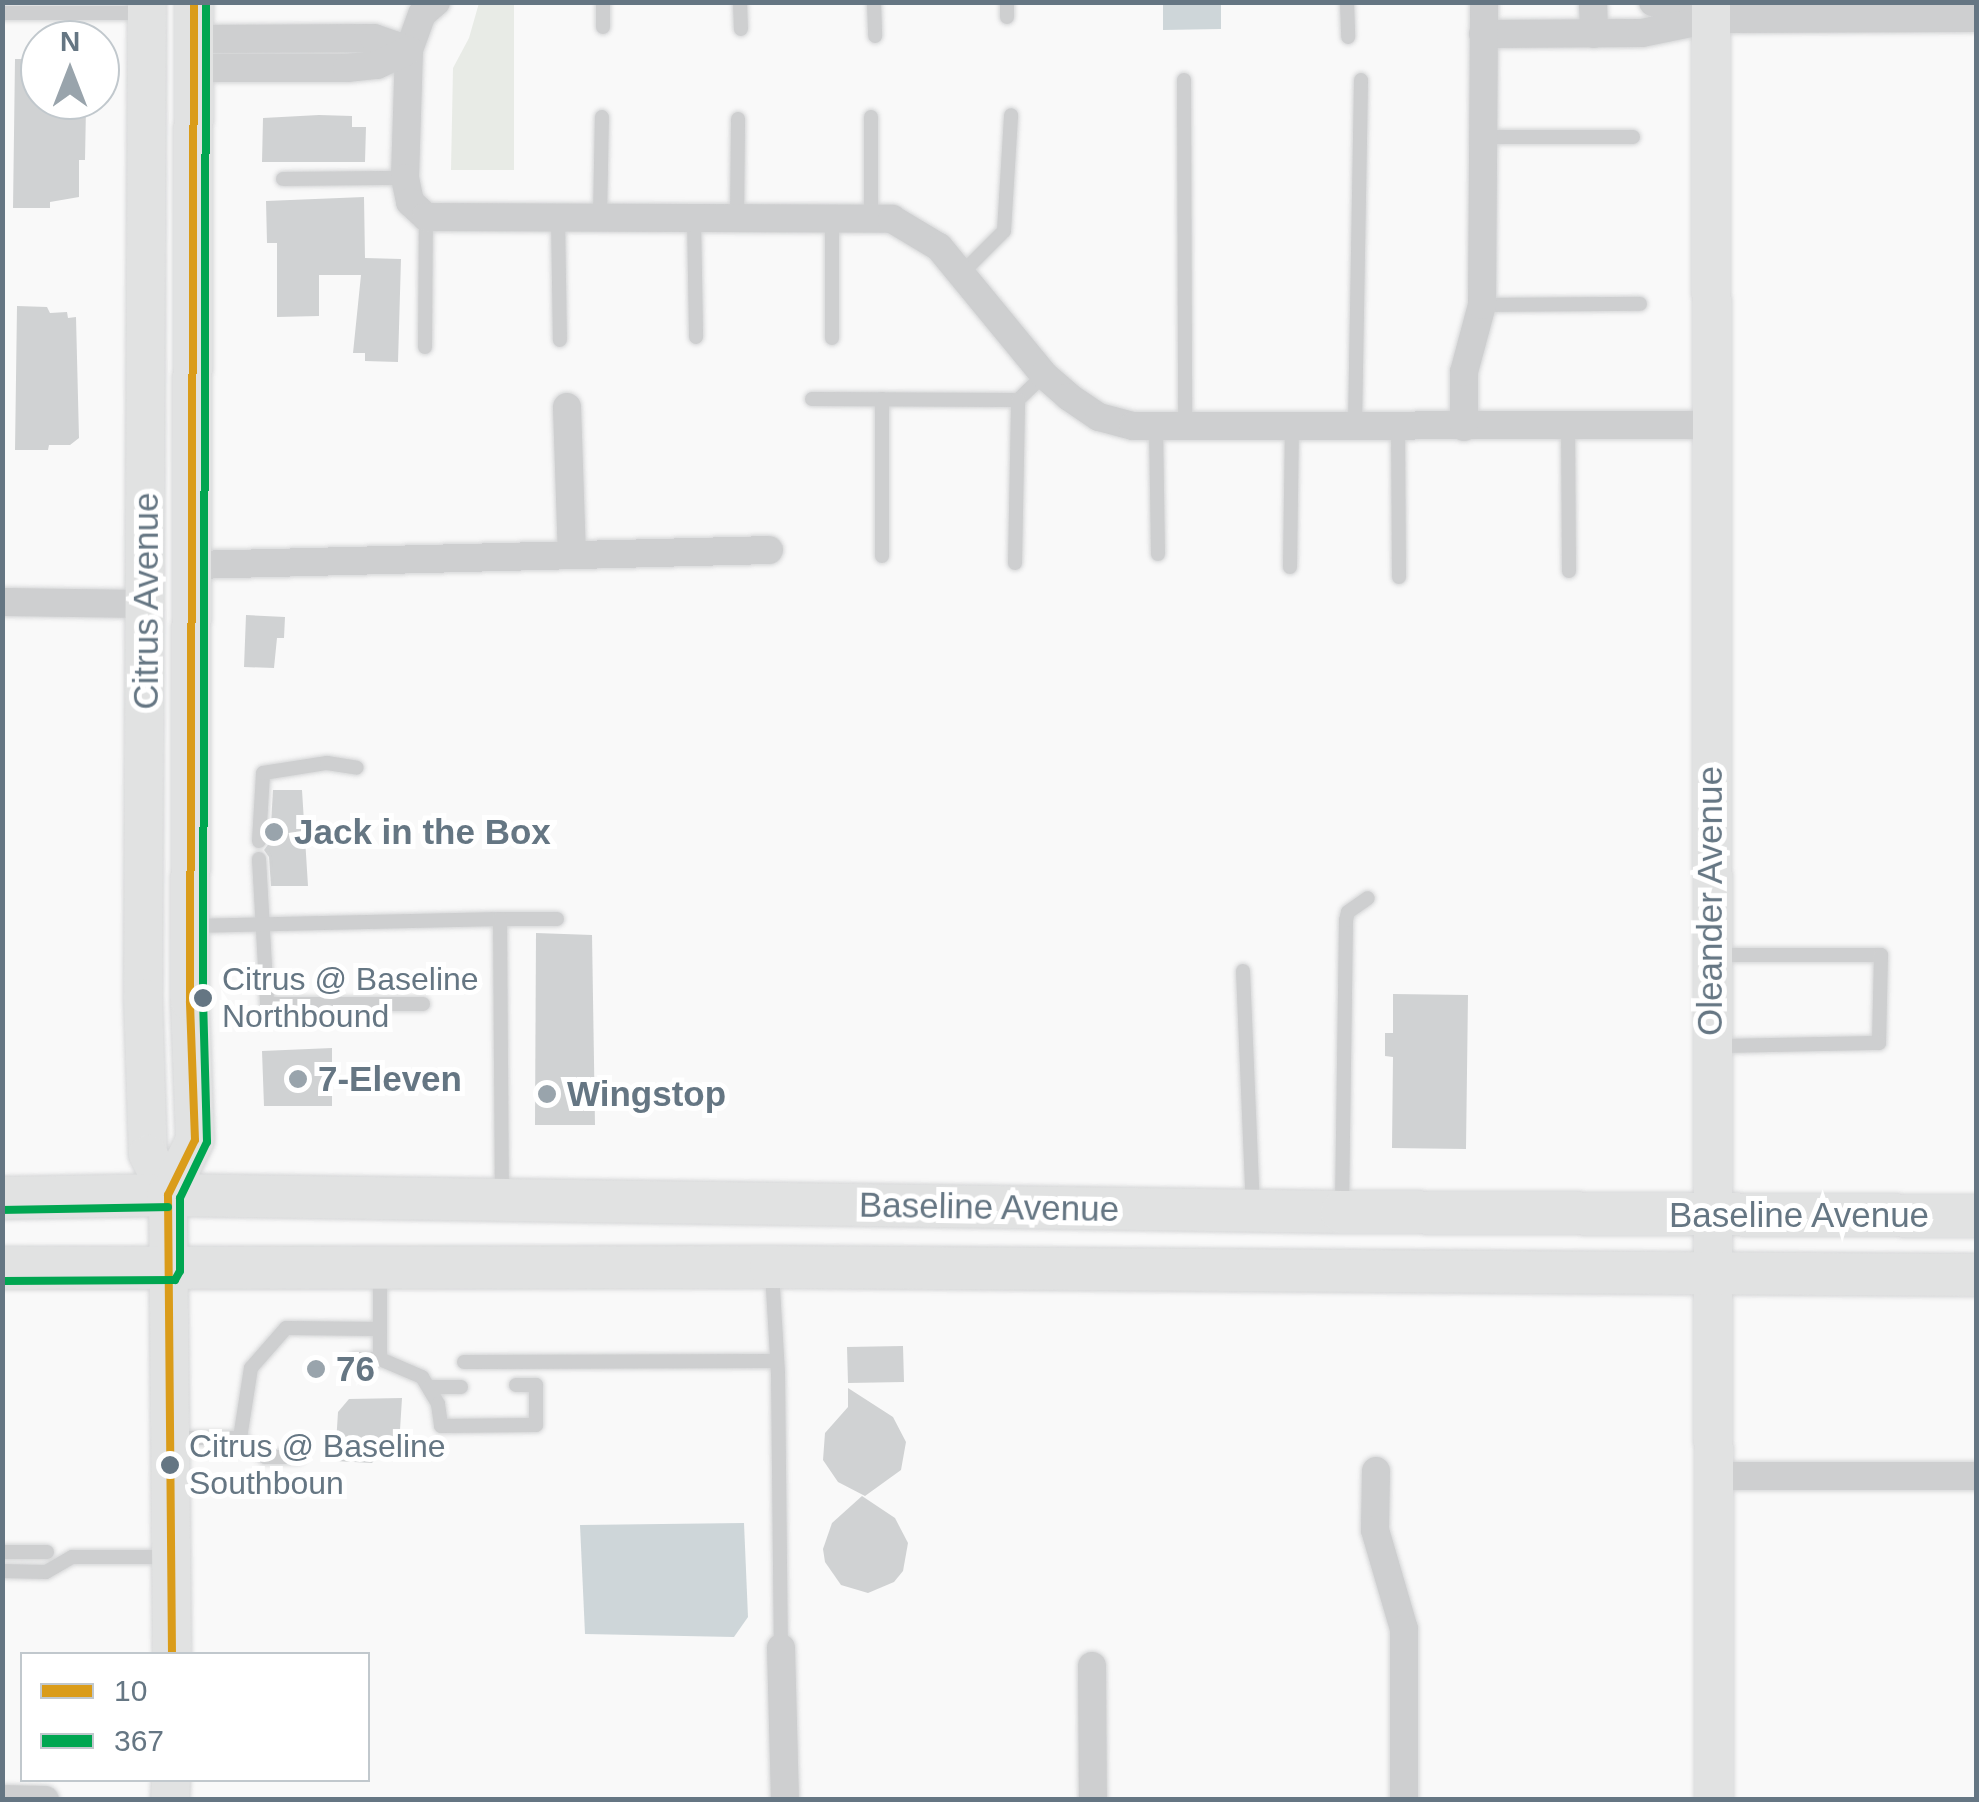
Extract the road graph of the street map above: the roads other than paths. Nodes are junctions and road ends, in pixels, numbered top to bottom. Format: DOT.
graph roads {
  1 [pos="436,2"];
  2 [pos="603,2"];
  3 [pos="740,2"];
  4 [pos="874,2"];
  5 [pos="1347,2"];
  6 [pos="1484,2"];
  7 [pos="1593,2"];
  8 [pos="1653,2"];
  9 [pos="147,8"];
  10 [pos="1710,10"];
  11 [pos="1904,11"];
  12 [pos="2,13"];
  13 [pos="1976,18"];
  14 [pos="604,27"];
  15 [pos="742,29"];
  16 [pos="1484,34"];
  17 [pos="1594,34"];
  18 [pos="194,36"];
  19 [pos="875,36"];
  20 [pos="1348,38"];
  21 [pos="409,50"];
  22 [pos="1184,80"];
  23 [pos="1361,80"];
  24 [pos="1010,115"];
  25 [pos="602,117"];
  26 [pos="738,118"];
  27 [pos="871,118"];
  28 [pos="1483,137"];
  29 [pos="1633,137"];
  30 [pos="405,178"];
  31 [pos="282,179"];
  32 [pos="426,217"];
  33 [pos="558,217"];
  34 [pos="600,217"];
  35 [pos="694,218"];
  36 [pos="737,218"];
  37 [pos="832,218"];
  38 [pos="871,218"];
  39 [pos="962,273"];
  40 [pos="1640,304"];
  41 [pos="1482,305"];
  42 [pos="696,336"];
  43 [pos="832,338"];
  44 [pos="560,340"];
  45 [pos="424,347"];
  46 [pos="1044,375"];
  47 [pos="812,399"];
  48 [pos="882,399"];
  49 [pos="1018,400"];
  50 [pos="568,407"];
  51 [pos="1568,424"];
  52 [pos="1292,425"];
  53 [pos="1355,425"];
  54 [pos="1710,425"];
  55 [pos="1156,426"];
  56 [pos="1184,426"];
  57 [pos="1464,427"];
  58 [pos="1398,428"];
  59 [pos="769,550"];
  60 [pos="1158,554"];
  61 [pos="572,556"];
  62 [pos="882,556"];
  63 [pos="1015,564"];
  64 [pos="194,565"];
  65 [pos="1290,567"];
  66 [pos="1569,571"];
  67 [pos="1398,577"];
  68 [pos="2,602"];
  69 [pos="146,604"];
  70 [pos="358,768"];
  71 [pos="259,841"];
  72 [pos="259,858"];
  73 [pos="1368,898"];
  74 [pos="500,919"];
  75 [pos="558,919"];
  76 [pos="262,922"];
  77 [pos="191,926"];
  78 [pos="1710,954"];
  79 [pos="1243,971"];
  80 [pos="423,1004"];
  81 [pos="1710,1046"];
  82 [pos="168,1195"];
  83 [pos="2,1198"];
  84 [pos="502,1199"];
  85 [pos="1253,1211"];
  86 [pos="1342,1212"];
  87 [pos="1712,1216"];
  88 [pos="1976,1216"];
  89 [pos="772,1266"];
  90 [pos="380,1267"];
  91 [pos="2,1268"];
  92 [pos="168,1270"];
  93 [pos="1976,1275"];
  94 [pos="1712,1276"];
  95 [pos="380,1329"];
  96 [pos="356,1359"];
  97 [pos="380,1359"];
  98 [pos="776,1360"];
  99 [pos="464,1362"];
  100 [pos="516,1384"];
  101 [pos="460,1386"];
  102 [pos="429,1388"];
  103 [pos="168,1438"];
  104 [pos="240,1438"];
  105 [pos="298,1457"];
  106 [pos="1376,1470"];
  107 [pos="1713,1476"];
  108 [pos="1976,1476"];
  109 [pos="2,1552"];
  110 [pos="47,1552"];
  111 [pos="171,1557"];
  112 [pos="2,1571"];
  113 [pos="781,1648"];
  114 [pos="172,1652"];
  115 [pos="1092,1666"];
  116 [pos="2,1799"];
  117 [pos="46,1800"];
  118 [pos="785,1800"];
  119 [pos="1093,1800"];
  120 [pos="1404,1800"];
  121 [pos="1714,1800"];
  1 -- 21 [label="street"];
  2 -- 14 [label="lane"];
  3 -- 15 [label="lane"];
  4 -- 19 [label="lane"];
  5 -- 20 [label="lane"];
  6 -- 16 [label="street"];
  7 -- 17 [label="street"];
  8 -- 10 [label="street"];
  9 -- 12 [label="lane"];
  9 -- 69 [label="main road, Citrus Avenue"];
  10 -- 11 [label="street"];
  10 -- 17 [label="street"];
  10 -- 54 [label="main road, Oleander Avenue"];
  11 -- 13 [label="street"];
  16 -- 17 [label="street"];
  16 -- 28 [label="street"];
  18 -- 21 [label="street"];
  18 -- 64 [label="main road, Citrus Avenue"];
  21 -- 30 [label="street"];
  22 -- 56 [label="lane"];
  23 -- 53 [label="lane"];
  24 -- 39 [label="lane"];
  25 -- 34 [label="lane"];
  26 -- 36 [label="lane"];
  27 -- 38 [label="lane"];
  28 -- 29 [label="lane"];
  28 -- 41 [label="street"];
  30 -- 31 [label="lane"];
  30 -- 32 [label="street"];
  32 -- 33 [label="street"];
  32 -- 45 [label="lane"];
  33 -- 34 [label="street"];
  33 -- 44 [label="lane"];
  34 -- 35 [label="street"];
  35 -- 36 [label="street"];
  35 -- 42 [label="lane"];
  36 -- 37 [label="street"];
  37 -- 38 [label="street"];
  37 -- 43 [label="lane"];
  38 -- 39 [label="street"];
  39 -- 46 [label="street"];
  40 -- 41 [label="lane"];
  41 -- 57 [label="street"];
  46 -- 49 [label="lane"];
  46 -- 55 [label="street"];
  47 -- 48 [label="lane"];
  48 -- 49 [label="lane"];
  48 -- 62 [label="lane"];
  49 -- 63 [label="lane"];
  50 -- 61 [label="street"];
  51 -- 54 [label="street"];
  51 -- 57 [label="street"];
  51 -- 66 [label="lane"];
  52 -- 53 [label="street"];
  52 -- 56 [label="street"];
  52 -- 65 [label="lane"];
  53 -- 58 [label="street"];
  54 -- 78 [label="main road, Oleander Avenue"];
  55 -- 56 [label="street"];
  55 -- 60 [label="lane"];
  57 -- 58 [label="street"];
  58 -- 67 [label="lane"];
  59 -- 61 [label="street"];
  61 -- 64 [label="street"];
  64 -- 77 [label="main road, Citrus Avenue"];
  68 -- 69 [label="street"];
  69 -- 82 [label="main road, Citrus Avenue"];
  70 -- 71 [label="lane"];
  72 -- 76 [label="lane"];
  73 -- 86 [label="lane"];
  74 -- 75 [label="lane"];
  74 -- 76 [label="lane"];
  74 -- 84 [label="lane"];
  76 -- 77 [label="lane"];
  76 -- 80 [label="lane"];
  77 -- 82 [label="main road, Citrus Avenue"];
  78 -- 81 [label="main road, Oleander Avenue"];
  78 -- 81 [label="lane"];
  79 -- 85 [label="lane"];
  81 -- 87 [label="main road, Oleander Avenue"];
  82 -- 83 [label="main road, Baseline Avenue"];
  82 -- 84 [label="main road, Baseline Avenue"];
  82 -- 92 [label="main road, Citrus Avenue"];
  84 -- 85 [label="main road, Baseline Avenue"];
  85 -- 86 [label="main road, Baseline Avenue"];
  86 -- 87 [label="main road, Baseline Avenue"];
  87 -- 88 [label="main road, Baseline Avenue"];
  87 -- 94 [label="main road, Oleander Avenue"];
  89 -- 90 [label="main road, Baseline Avenue"];
  89 -- 94 [label="main road, Baseline Avenue"];
  89 -- 98 [label="lane"];
  90 -- 92 [label="main road, Baseline Avenue"];
  90 -- 95 [label="lane"];
  91 -- 92 [label="main road, Baseline Avenue"];
  92 -- 103 [label="main road, Citrus Avenue"];
  93 -- 94 [label="main road, Baseline Avenue"];
  94 -- 107 [label="main road, Oleander Avenue"];
  95 -- 97 [label="lane"];
  95 -- 104 [label="lane"];
  96 -- 97 [label="lane"];
  97 -- 102 [label="lane"];
  98 -- 99 [label="lane"];
  98 -- 113 [label="lane"];
  100 -- 102 [label="lane"];
  101 -- 102 [label="lane"];
  103 -- 104 [label="lane"];
  103 -- 111 [label="main road, Citrus Avenue"];
  104 -- 105 [label="lane"];
  106 -- 120 [label="street"];
  107 -- 108 [label="street"];
  107 -- 121 [label="main road, Oleander Avenue"];
  109 -- 110 [label="lane"];
  111 -- 112 [label="lane"];
  111 -- 114 [label="main road, Citrus Avenue"];
  113 -- 118 [label="street"];
  115 -- 119 [label="street"];
  116 -- 117 [label="street"];
}
